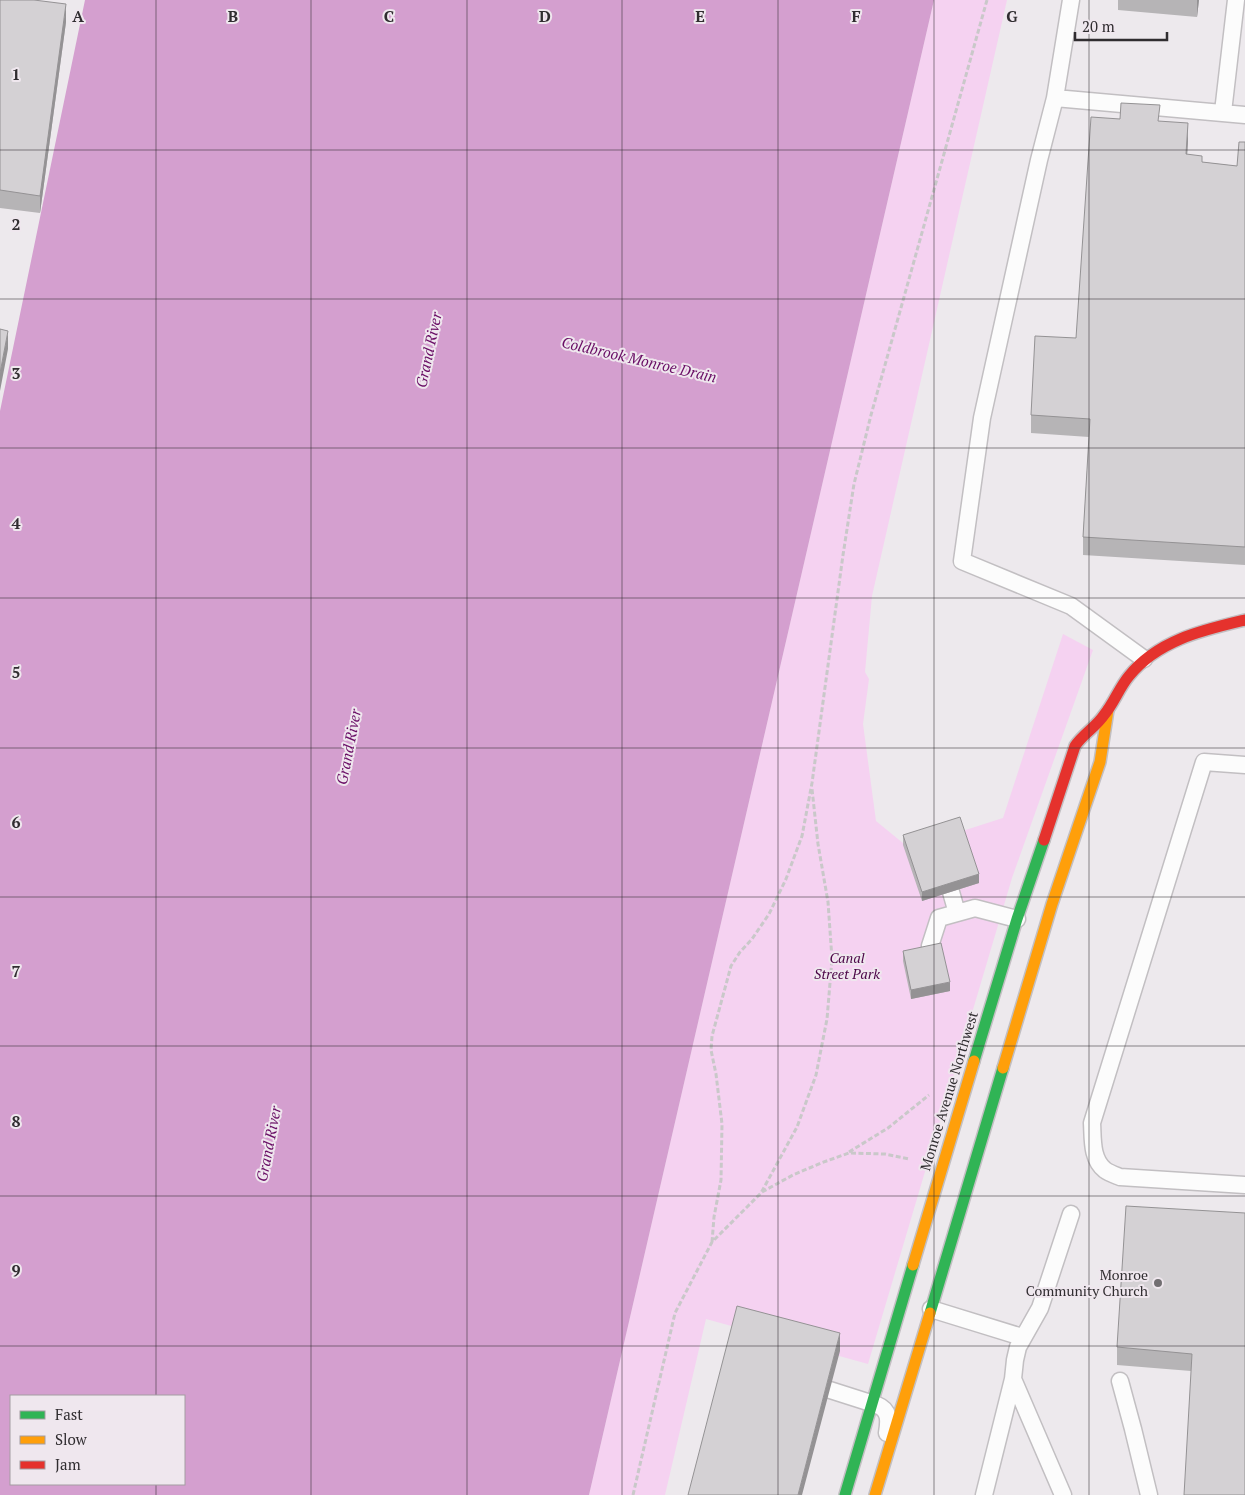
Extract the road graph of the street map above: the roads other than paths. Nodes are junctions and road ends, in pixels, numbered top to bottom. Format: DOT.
graph roads {
  1 [pos="1072,0"];
  2 [pos="1236,0"];
  3 [pos="1055,98"];
  4 [pos="1223,112"];
  5 [pos="1245,115"];
  6 [pos="1245,620"];
  7 [pos="1144,659"];
  8 [pos="1108,710"];
  9 [pos="1245,765"];
  10 [pos="950,892"];
  11 [pos="957,913"];
  12 [pos="1017,919"];
  13 [pos="930,946"];
  14 [pos="1245,1185"];
  15 [pos="1071,1214"];
  16 [pos="931,1309"];
  17 [pos="1022,1337"];
  18 [pos="1013,1379"];
  19 [pos="1120,1381"];
  20 [pos="830,1390"];
  21 [pos="872,1404"];
  22 [pos="880,1477"];
  23 [pos="845,1495"];
  24 [pos="875,1495"];
  25 [pos="984,1495"];
  26 [pos="1063,1495"];
  27 [pos="1149,1495"];
  1 -- 3 [label="lane"];
  2 -- 4 [label="lane"];
  3 -- 4 [label="lane"];
  3 -- 7 [label="lane"];
  4 -- 5 [label="lane"];
  6 -- 7 [label="main road, Monroe Avenue Northwest"];
  7 -- 8 [label="main road, Monroe Avenue Northwest"];
  8 -- 12 [label="main road, Monroe Avenue Northwest"];
  8 -- 16 [label="main road, Monroe Avenue Northwest"];
  9 -- 14 [label="lane"];
  10 -- 11 [label="lane"];
  11 -- 12 [label="lane"];
  11 -- 13 [label="lane"];
  12 -- 21 [label="main road, Monroe Avenue Northwest"];
  15 -- 17 [label="lane"];
  16 -- 17 [label="lane"];
  16 -- 22 [label="main road, Monroe Avenue Northwest"];
  17 -- 18 [label="lane"];
  18 -- 25 [label="lane"];
  18 -- 26 [label="lane"];
  19 -- 27 [label="lane"];
  20 -- 21 [label="lane"];
  21 -- 22 [label="lane"];
  21 -- 23 [label="main road, Monroe Avenue Northwest"];
  22 -- 24 [label="main road, Monroe Avenue Northwest"];
}
